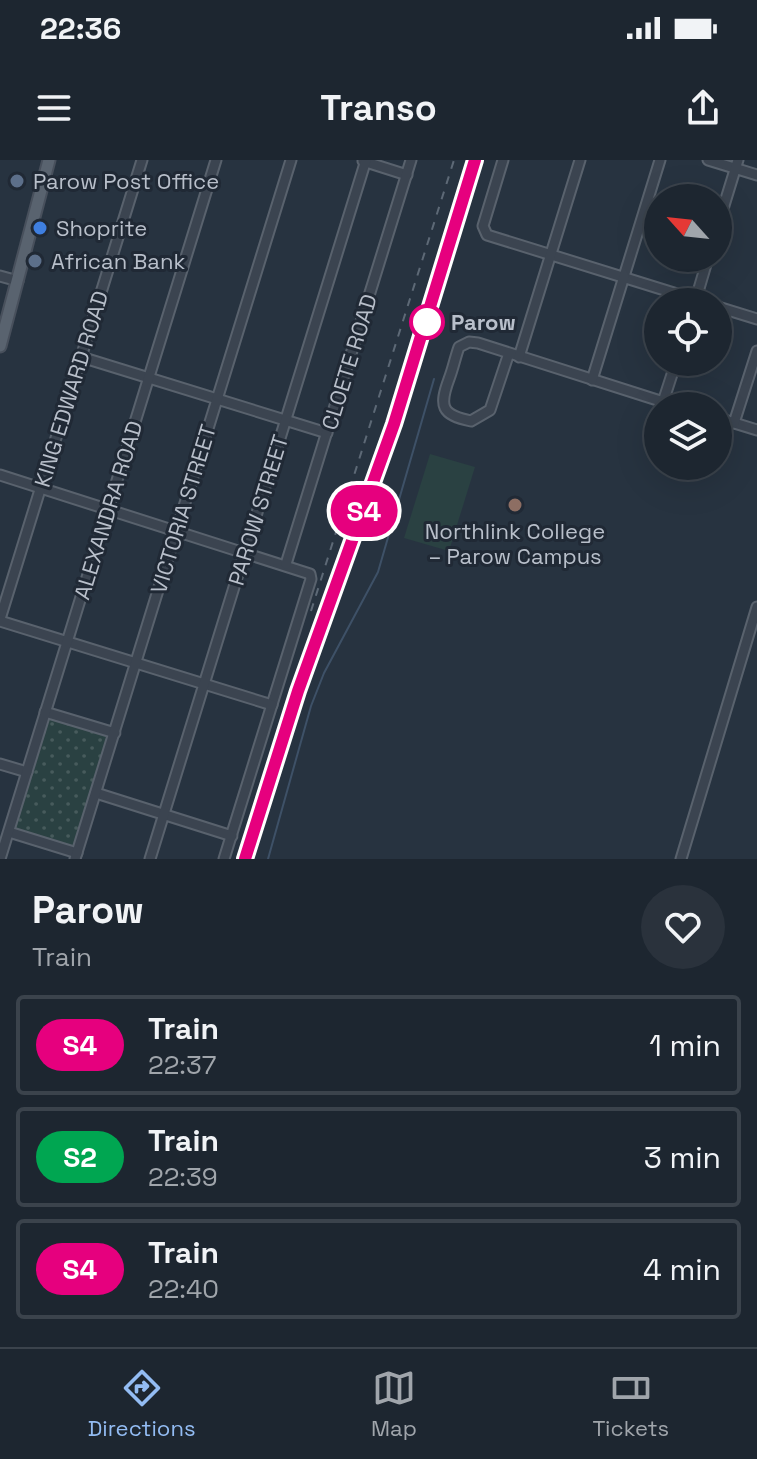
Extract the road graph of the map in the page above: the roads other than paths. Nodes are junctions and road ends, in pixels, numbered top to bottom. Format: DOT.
graph roads {
  1 [pos="42,160"];
  2 [pos="49,160"];
  3 [pos="142,160"];
  4 [pos="216,160"];
  5 [pos="291,160"];
  6 [pos="411,160"];
  7 [pos="503,160"];
  8 [pos="580,160"];
  9 [pos="660,160"];
  10 [pos="708,160"];
  11 [pos="363,161"];
  12 [pos="736,164"];
  13 [pos="407,175"];
  14 [pos="757,175"];
  15 [pos="730,184"];
  16 [pos="551,255"];
  17 [pos="624,277"];
  18 [pos="10,279"];
  19 [pos="658,288"];
  20 [pos="732,311"];
  21 [pos="757,319"];
  22 [pos="0,320"];
  23 [pos="0,346"];
  24 [pos="757,351"];
  25 [pos="514,355"];
  26 [pos="81,357"];
  27 [pos="149,378"];
  28 [pos="592,380"];
  29 [pos="644,396"];
  30 [pos="217,400"];
  31 [pos="285,421"];
  32 [pos="734,423"];
  33 [pos="757,430"];
  34 [pos="327,433"];
  35 [pos="0,475"];
  36 [pos="41,488"];
  37 [pos="108,509"];
  38 [pos="177,530"];
  39 [pos="245,551"];
  40 [pos="286,564"];
  41 [pos="757,607"];
  42 [pos="0,620"];
  43 [pos="67,642"];
  44 [pos="136,663"];
  45 [pos="204,684"];
  46 [pos="272,705"];
  47 [pos="45,712"];
  48 [pos="115,733"];
  49 [pos="0,764"];
  50 [pos="27,772"];
  51 [pos="96,793"];
  52 [pos="164,815"];
  53 [pos="9,832"];
  54 [pos="232,836"];
  55 [pos="76,856"];
  56 [pos="0,859"];
  57 [pos="150,859"];
  58 [pos="224,859"];
  59 [pos="681,859"];
  1 -- 18 [label="main road"];
  2 -- 18 [label="main road"];
  3 -- 26 [label="street, KING EDWARD ROAD"];
  4 -- 27 [label="street, ALEXANDRA ROAD"];
  5 -- 30 [label="street, VICTORIA STREET"];
  6 -- 13 [label="street, CLOETE ROAD"];
  7 -- 16 [label="street"];
  8 -- 16 [label="street"];
  9 -- 17 [label="street"];
  10 -- 12 [label="street"];
  11 -- 13 [label="street"];
  11 -- 31 [label="street, PAROW STREET"];
  12 -- 14 [label="street"];
  12 -- 15 [label="street"];
  13 -- 34 [label="street, CLOETE ROAD"];
  16 -- 17 [label="street"];
  16 -- 25 [label="street"];
  17 -- 19 [label="street"];
  17 -- 28 [label="street"];
  18 -- 22 [label="main road"];
  18 -- 23 [label="main road"];
  20 -- 21 [label="street"];
  24 -- 32 [label="street"];
  25 -- 25 [label="street"];
  25 -- 28 [label="street"];
  26 -- 27 [label="street"];
  26 -- 36 [label="street, KING EDWARD ROAD"];
  27 -- 30 [label="street"];
  27 -- 37 [label="street, ALEXANDRA ROAD"];
  28 -- 29 [label="street"];
  30 -- 31 [label="street"];
  30 -- 38 [label="street, VICTORIA STREET"];
  31 -- 34 [label="street"];
  31 -- 39 [label="street, PAROW STREET"];
  32 -- 33 [label="street"];
  34 -- 40 [label="street, CLOETE ROAD"];
  35 -- 36 [label="street"];
  36 -- 37 [label="street"];
  36 -- 42 [label="street, KING EDWARD ROAD"];
  37 -- 38 [label="street"];
  37 -- 43 [label="street, ALEXANDRA ROAD"];
  38 -- 39 [label="street"];
  38 -- 44 [label="street, VICTORIA STREET"];
  39 -- 40 [label="street"];
  39 -- 45 [label="street, PAROW STREET"];
  40 -- 46 [label="street"];
  41 -- 59 [label="street"];
  42 -- 43 [label="street"];
  43 -- 44 [label="street"];
  43 -- 47 [label="street, ALEXANDRA ROAD"];
  44 -- 45 [label="street"];
  44 -- 48 [label="street, VICTORIA STREET"];
  45 -- 46 [label="street"];
  45 -- 52 [label="street, PAROW STREET"];
  46 -- 54 [label="street"];
  47 -- 48 [label="street"];
  47 -- 50 [label="street, ALEXANDRA ROAD"];
  48 -- 51 [label="street, VICTORIA STREET"];
  49 -- 50 [label="street"];
  50 -- 53 [label="street, ALEXANDRA ROAD"];
  51 -- 52 [label="street"];
  51 -- 55 [label="street, VICTORIA STREET"];
  52 -- 54 [label="street"];
  52 -- 57 [label="street, PAROW STREET"];
  53 -- 55 [label="street"];
  53 -- 56 [label="street, ALEXANDRA ROAD"];
  54 -- 58 [label="street"];
}
